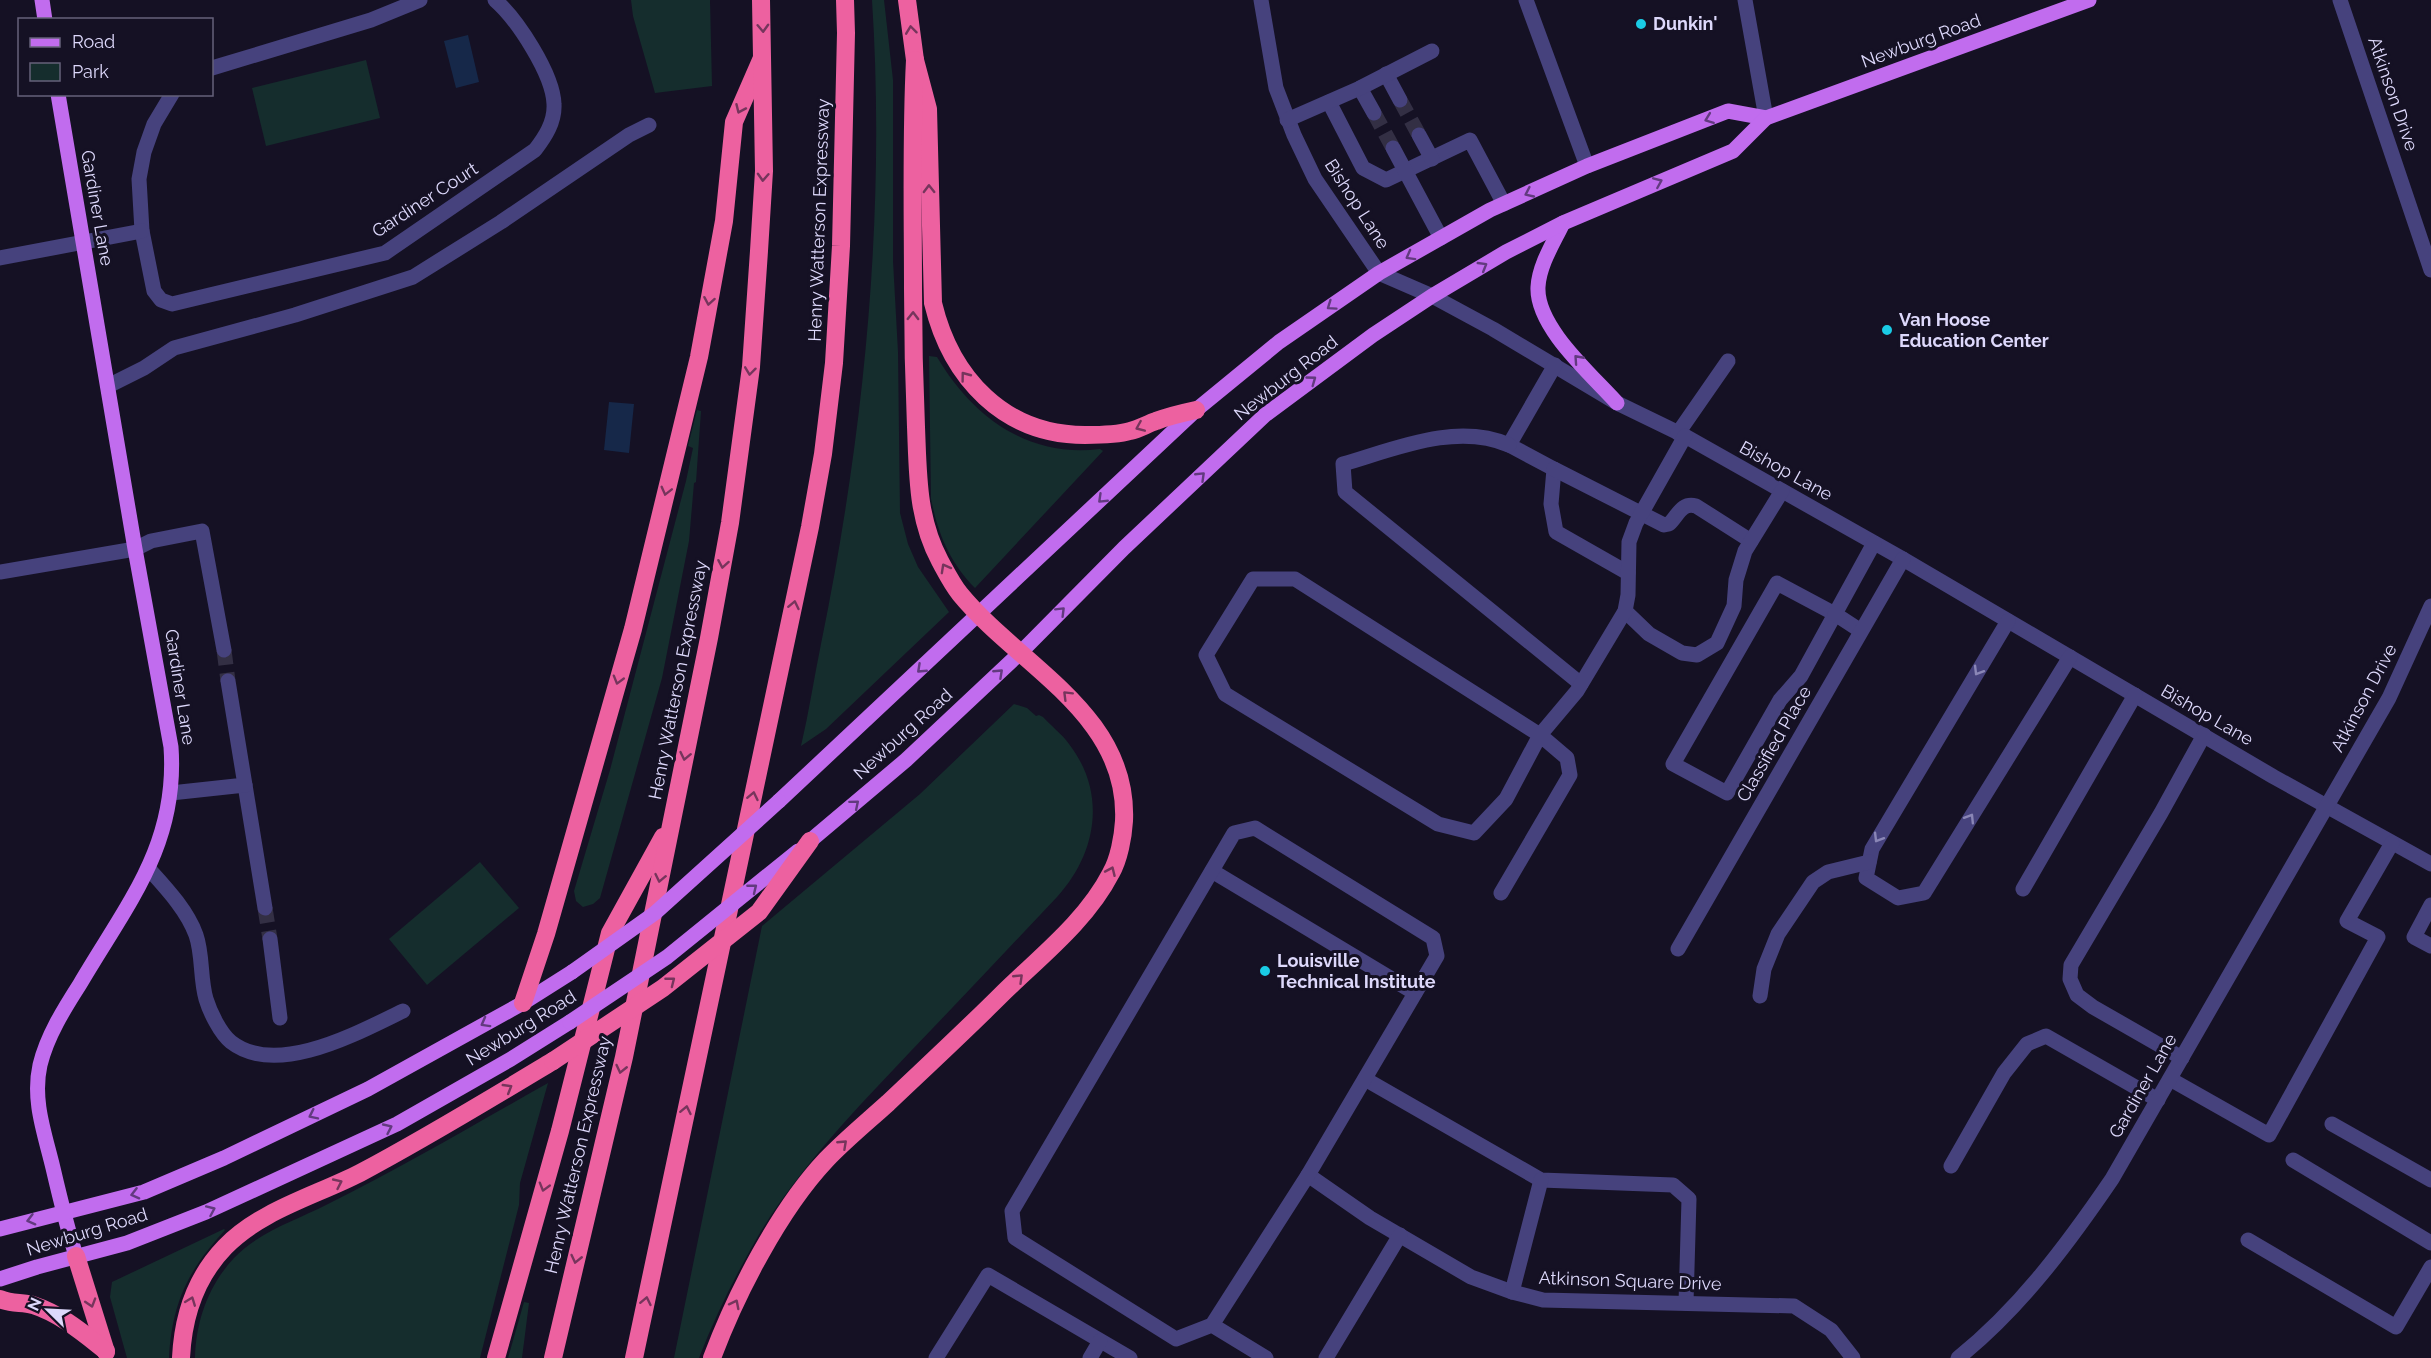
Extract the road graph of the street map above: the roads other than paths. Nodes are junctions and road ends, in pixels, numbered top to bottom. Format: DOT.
graph roads {
  1 [pos="42,0"];
  2 [pos="420,0"];
  3 [pos="495,0"];
  4 [pos="761,0"];
  5 [pos="845,0"];
  6 [pos="907,0"];
  7 [pos="1261,0"];
  8 [pos="1526,0"];
  9 [pos="1745,0"];
  10 [pos="2089,0"];
  11 [pos="2340,0"];
  12 [pos="45,18"];
  13 [pos="1432,51"];
  14 [pos="763,55"];
  15 [pos="915,60"];
  16 [pos="213,68"];
  17 [pos="1386,74"];
  18 [pos="1360,88"];
  19 [pos="58,96"];
  20 [pos="171,96"];
  21 [pos="1400,100"];
  22 [pos="1329,102"];
  23 [pos="1374,113"];
  24 [pos="1766,118"];
  25 [pos="1287,120"];
  26 [pos="649,125"];
  27 [pos="1419,135"];
  28 [pos="1393,148"];
  29 [pos="1432,159"];
  30 [pos="1587,166"];
  31 [pos="1406,171"];
  32 [pos="1504,204"];
  33 [pos="1563,223"];
  34 [pos="142,231"];
  35 [pos="1441,238"];
  36 [pos="83,242"];
  37 [pos="0,258"];
  38 [pos="2431,270"];
  39 [pos="1379,273"];
  40 [pos="1432,296"];
  41 [pos="1728,361"];
  42 [pos="1554,365"];
  43 [pos="108,386"];
  44 [pos="1617,403"];
  45 [pos="1196,410"];
  46 [pos="1682,435"];
  47 [pos="1509,445"];
  48 [pos="1554,469"];
  49 [pos="1782,491"];
  50 [pos="1641,514"];
  51 [pos="1751,541"];
  52 [pos="1874,543"];
  53 [pos="135,549"];
  54 [pos="1903,559"];
  55 [pos="0,572"];
  56 [pos="1628,573"];
  57 [pos="2431,606"];
  58 [pos="1625,611"];
  59 [pos="1835,614"];
  60 [pos="980,615"];
  61 [pos="2008,621"];
  62 [pos="1861,631"];
  63 [pos="224,650"];
  64 [pos="1020,653"];
  65 [pos="2070,657"];
  66 [pos="228,681"];
  67 [pos="1579,687"];
  68 [pos="2135,695"];
  69 [pos="1540,735"];
  70 [pos="2204,735"];
  71 [pos="245,785"];
  72 [pos="171,793"];
  73 [pos="2327,806"];
  74 [pos="672,821"];
  75 [pos="810,841"];
  76 [pos="2392,843"];
  77 [pos="1869,862"];
  78 [pos="2431,864"];
  79 [pos="148,868"];
  80 [pos="1212,871"];
  81 [pos="2023,889"];
  82 [pos="1501,893"];
  83 [pos="2431,905"];
  84 [pos="265,909"];
  85 [pos="270,939"];
  86 [pos="2431,946"];
  87 [pos="1678,949"];
  88 [pos="1415,993"];
  89 [pos="1760,996"];
  90 [pos="523,1003"];
  91 [pos="404,1011"];
  92 [pos="280,1018"];
  93 [pos="2182,1058"];
  94 [pos="2170,1078"];
  95 [pos="1365,1079"];
  96 [pos="2158,1100"];
  97 [pos="2332,1124"];
  98 [pos="2293,1160"];
  99 [pos="1951,1166"];
  100 [pos="1308,1175"];
  101 [pos="1541,1180"];
  102 [pos="2431,1180"];
  103 [pos="62,1212"];
  104 [pos="0,1229"];
  105 [pos="1400,1236"];
  106 [pos="2248,1240"];
  107 [pos="2431,1243"];
  108 [pos="76,1256"];
  109 [pos="2431,1267"];
  110 [pos="0,1279"];
  111 [pos="1512,1292"];
  112 [pos="0,1299"];
  113 [pos="1686,1303"];
  114 [pos="1212,1324"];
  115 [pos="1100,1341"];
  116 [pos="107,1354"];
  117 [pos="181,1358"];
  118 [pos="496,1358"];
  119 [pos="553,1358"];
  120 [pos="634,1358"];
  121 [pos="712,1358"];
  122 [pos="936,1358"];
  123 [pos="1090,1358"];
  124 [pos="1130,1358"];
  125 [pos="1266,1358"];
  126 [pos="1326,1358"];
  127 [pos="1853,1358"];
  128 [pos="1958,1358"];
  1 -- 12 [label="main road"];
  2 -- 16 [label="street"];
  3 -- 34 [label="street, Gardiner Court"];
  4 -- 14 [label="highway, Henry Watterson Expressway, one-way"];
  120 -- 5 [label="highway, Henry Watterson Expressway, one-way"];
  15 -- 6 [label="highway, one-way"];
  7 -- 25 [label="street, Bishop Lane"];
  8 -- 30 [label="street"];
  9 -- 24 [label="street"];
  10 -- 24 [label="main road, Newburg Road"];
  11 -- 38 [label="street, Atkinson Drive"];
  13 -- 17 [label="street"];
  14 -- 74 [label="highway, Henry Watterson Expressway, one-way"];
  14 -- 90 [label="highway, one-way"];
  45 -- 15 [label="highway, one-way"];
  60 -- 15 [label="highway, one-way"];
  17 -- 18 [label="street"];
  17 -- 21 [label="street"];
  18 -- 22 [label="street"];
  18 -- 23 [label="street"];
  19 -- 36 [label="main road, Gardiner Lane"];
  20 -- 34 [label="street, Gardiner Court"];
  22 -- 25 [label="street"];
  22 -- 31 [label="street"];
  24 -- 30 [label="main road, Newburg Road, one-way"];
  33 -- 24 [label="main road, Newburg Road, one-way"];
  25 -- 39 [label="street, Bishop Lane"];
  26 -- 43 [label="street"];
  27 -- 29 [label="street"];
  28 -- 31 [label="street"];
  29 -- 31 [label="street"];
  29 -- 32 [label="street"];
  30 -- 32 [label="main road, Newburg Road, one-way"];
  31 -- 35 [label="street"];
  32 -- 35 [label="main road, Newburg Road"];
  40 -- 33 [label="main road, Newburg Road, one-way"];
  44 -- 33 [label="main road, one-way"];
  34 -- 36 [label="street"];
  35 -- 39 [label="main road, Newburg Road, one-way"];
  36 -- 37 [label="street"];
  36 -- 43 [label="main road, Gardiner Lane"];
  39 -- 40 [label="street, Bishop Lane"];
  39 -- 45 [label="main road, Newburg Road, one-way"];
  40 -- 42 [label="street, Bishop Lane"];
  64 -- 40 [label="main road, Newburg Road, one-way"];
  41 -- 46 [label="street"];
  42 -- 44 [label="street, Bishop Lane"];
  42 -- 47 [label="street"];
  43 -- 53 [label="main road, Gardiner Lane"];
  44 -- 46 [label="street, Bishop Lane"];
  45 -- 60 [label="main road, Newburg Road, one-way"];
  46 -- 49 [label="street, Bishop Lane"];
  46 -- 50 [label="street"];
  47 -- 48 [label="street"];
  47 -- 67 [label="street"];
  48 -- 50 [label="street"];
  48 -- 56 [label="street"];
  49 -- 51 [label="street"];
  49 -- 52 [label="street, Bishop Lane"];
  50 -- 51 [label="street"];
  50 -- 56 [label="street"];
  51 -- 58 [label="street"];
  52 -- 54 [label="street, Bishop Lane"];
  52 -- 59 [label="street"];
  53 -- 55 [label="street"];
  53 -- 63 [label="street"];
  53 -- 72 [label="main road, Gardiner Lane"];
  54 -- 61 [label="street, Bishop Lane"];
  54 -- 62 [label="street, Classified Place"];
  56 -- 58 [label="street"];
  57 -- 73 [label="street, Atkinson Drive"];
  58 -- 67 [label="street"];
  59 -- 59 [label="street"];
  59 -- 62 [label="street"];
  60 -- 64 [label="highway"];
  60 -- 90 [label="main road, Newburg Road, one-way, bridge"];
  61 -- 65 [label="street, Bishop Lane"];
  61 -- 77 [label="street, one-way"];
  62 -- 87 [label="street, Classified Place"];
  75 -- 64 [label="main road, Newburg Road, one-way"];
  121 -- 64 [label="highway, one-way"];
  65 -- 68 [label="street, Bishop Lane"];
  77 -- 65 [label="street, one-way"];
  66 -- 71 [label="street"];
  67 -- 69 [label="street"];
  68 -- 70 [label="street, Bishop Lane"];
  68 -- 81 [label="street"];
  69 -- 69 [label="street"];
  69 -- 82 [label="street"];
  70 -- 73 [label="street, Bishop Lane"];
  70 -- 93 [label="street"];
  71 -- 72 [label="street"];
  71 -- 84 [label="street"];
  72 -- 79 [label="main road, Gardiner Lane"];
  73 -- 76 [label="street, Bishop Lane"];
  73 -- 93 [label="street, Gardiner Lane"];
  74 -- 118 [label="highway, one-way"];
  74 -- 119 [label="highway, Henry Watterson Expressway, one-way"];
  108 -- 75 [label="main road, Newburg Road, one-way, bridge"];
  117 -- 75 [label="highway, one-way, bridge"];
  76 -- 78 [label="street, Bishop Lane"];
  76 -- 94 [label="street"];
  77 -- 89 [label="street"];
  79 -- 91 [label="street"];
  79 -- 103 [label="main road, Gardiner Lane"];
  80 -- 88 [label="street"];
  80 -- 88 [label="street"];
  80 -- 114 [label="street"];
  83 -- 86 [label="street"];
  85 -- 92 [label="street"];
  88 -- 95 [label="street"];
  90 -- 103 [label="main road, Newburg Road, one-way"];
  93 -- 94 [label="street, Gardiner Lane"];
  94 -- 96 [label="street, Gardiner Lane"];
  95 -- 100 [label="street"];
  95 -- 101 [label="street"];
  96 -- 99 [label="street"];
  96 -- 128 [label="street, Gardiner Lane"];
  97 -- 102 [label="street"];
  98 -- 107 [label="street"];
  100 -- 105 [label="street, Atkinson Square Drive"];
  100 -- 114 [label="street"];
  101 -- 111 [label="street"];
  101 -- 113 [label="street"];
  103 -- 104 [label="main road, Newburg Road, one-way"];
  103 -- 108 [label="main road, Gardiner Lane"];
  105 -- 111 [label="street, Atkinson Square Drive"];
  105 -- 126 [label="street"];
  106 -- 109 [label="street"];
  108 -- 110 [label="main road, Newburg Road"];
  108 -- 116 [label="highway, one-way"];
  111 -- 113 [label="street, Atkinson Square Drive"];
  112 -- 116 [label="highway"];
  113 -- 127 [label="street, Atkinson Square Drive"];
  114 -- 125 [label="street"];
  115 -- 122 [label="street"];
  115 -- 123 [label="street"];
  115 -- 124 [label="street"];
}
